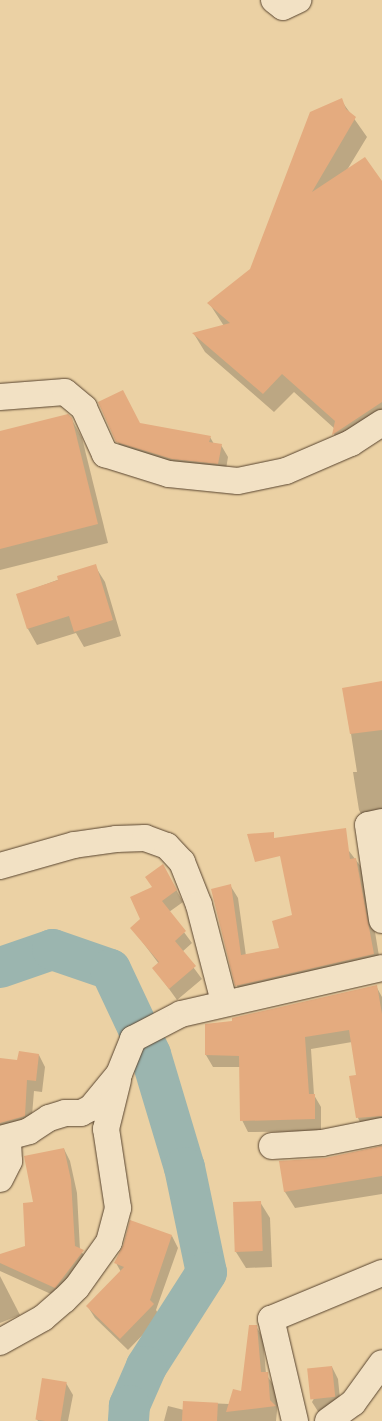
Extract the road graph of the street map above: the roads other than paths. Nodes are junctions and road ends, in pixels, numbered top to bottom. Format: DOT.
graph roads {
  1 [pos="274,0"];
  2 [pos="298,0"];
  3 [pos="0,397"];
  4 [pos="382,422"];
  5 [pos="382,822"];
  6 [pos="0,866"];
  7 [pos="382,920"];
  8 [pos="382,968"];
  9 [pos="224,1002"];
  10 [pos="119,1074"];
  11 [pos="382,1131"];
  12 [pos="4,1139"];
  13 [pos="272,1146"];
  14 [pos="0,1179"];
  15 [pos="382,1273"];
  16 [pos="0,1342"];
  17 [pos="382,1364"];
  18 [pos="296,1421"];
  19 [pos="328,1421"];
  1 -- 2 [label="street"];
  3 -- 4 [label="street"];
  5 -- 7 [label="street"];
  6 -- 9 [label="street"];
  8 -- 9 [label="street"];
  9 -- 10 [label="street"];
  10 -- 12 [label="street"];
  10 -- 16 [label="street"];
  11 -- 13 [label="street"];
  12 -- 14 [label="street"];
  15 -- 18 [label="street"];
  17 -- 19 [label="street"];
}
